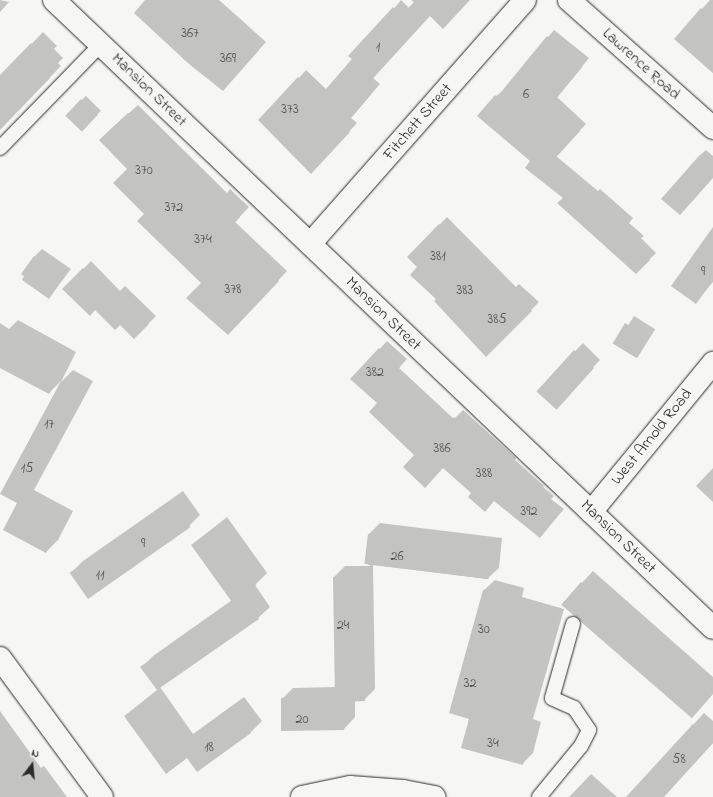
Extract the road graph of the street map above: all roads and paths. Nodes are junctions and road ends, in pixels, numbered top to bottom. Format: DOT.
graph roads {
  1 [pos="54,0"];
  2 [pos="525,0"];
  3 [pos="569,0"];
  4 [pos="101,44"];
  5 [pos="713,128"];
  6 [pos="0,148"];
  7 [pos="310,244"];
  8 [pos="713,363"];
  9 [pos="591,512"];
  10 [pos="573,624"];
  11 [pos="713,628"];
  12 [pos="0,658"];
  13 [pos="102,797"];
  14 [pos="302,797"];
  15 [pos="434,797"];
  16 [pos="540,797"];
  1 -- 4 [label="street, Mansion Street"];
  2 -- 7 [label="street, Fitchett Street"];
  3 -- 5 [label="street, Lawrence Road"];
  4 -- 6 [label="lane"];
  4 -- 7 [label="street, Mansion Street"];
  7 -- 9 [label="street, Mansion Street"];
  8 -- 9 [label="street, West Arnold Road"];
  9 -- 11 [label="street, Mansion Street"];
  10 -- 16 [label="lane"];
  12 -- 13 [label="street"];
  14 -- 15 [label="street"];
}
